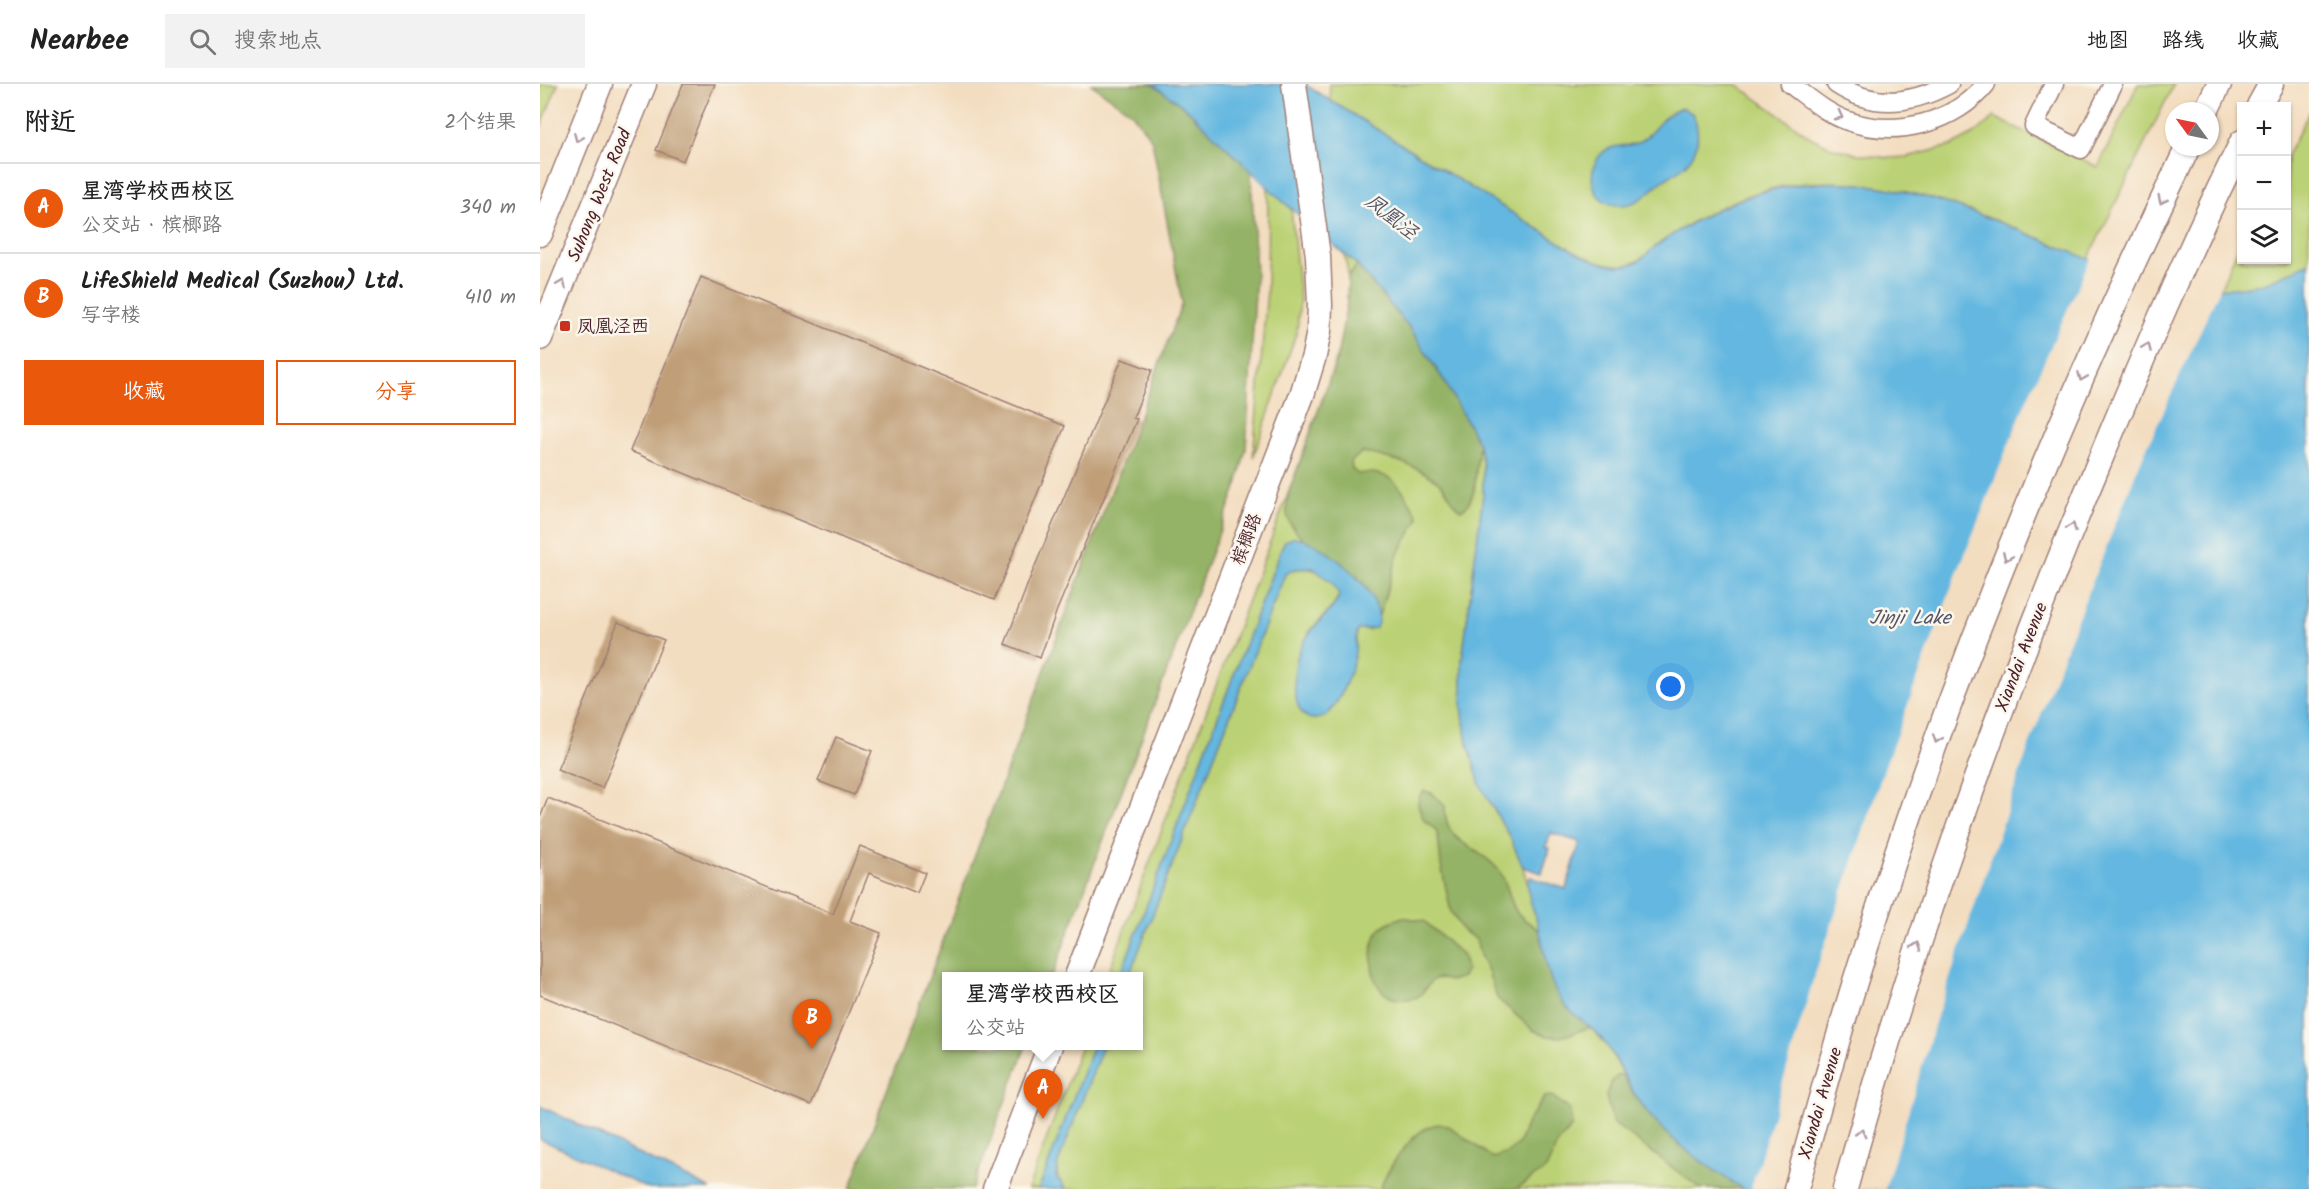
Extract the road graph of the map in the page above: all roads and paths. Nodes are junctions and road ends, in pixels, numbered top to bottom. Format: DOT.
graph roads {
  1 [pos="600,84"];
  2 [pos="644,84"];
  3 [pos="1294,84"];
  4 [pos="1790,84"];
  5 [pos="1836,84"];
  6 [pos="1949,84"];
  7 [pos="1986,84"];
  8 [pos="2054,84"];
  9 [pos="2113,84"];
  10 [pos="2219,84"];
  11 [pos="2271,84"];
  12 [pos="2210,102"];
  13 [pos="2261,102"];
  14 [pos="2237,151"];
  15 [pos="2184,156"];
  16 [pos="540,234"];
  17 [pos="540,338"];
  18 [pos="1079,972"];
  19 [pos="1048,1050"];
  20 [pos="995,1189"];
  21 [pos="1796,1189"];
  22 [pos="1845,1189"];
  1 -- 16 [label="main road, one-way"];
  17 -- 2 [label="main road, Suhong West Road, one-way"];
  3 -- 18 [label="main road, 槟榔路"];
  4 -- 7 [label="street, one-way"];
  5 -- 6 [label="street"];
  8 -- 9 [label="street"];
  10 -- 12 [label="main road"];
  11 -- 13 [label="main road"];
  22 -- 14 [label="main road, Xiandai Avenue, one-way"];
  15 -- 21 [label="main road, Xiandai Avenue, one-way"];
  19 -- 20 [label="main road"];
}
